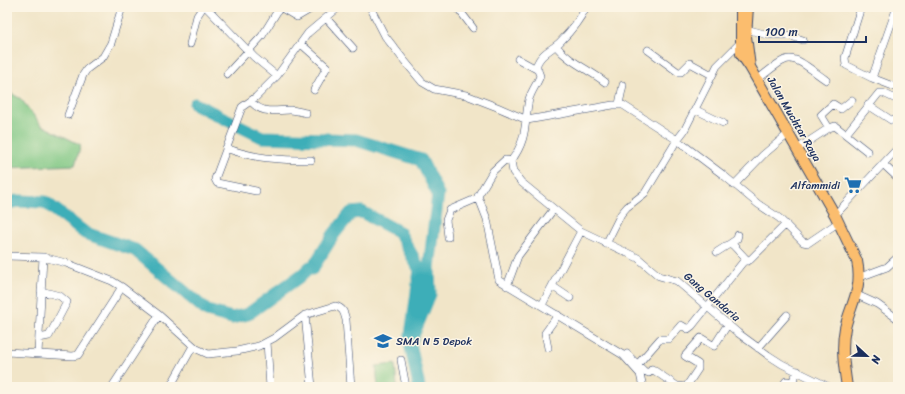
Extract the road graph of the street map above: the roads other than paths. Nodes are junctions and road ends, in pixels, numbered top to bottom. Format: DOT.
graph roads {
  1 [pos="122,7"];
  2 [pos="202,7"];
  3 [pos="206,7"];
  4 [pos="314,7"];
  5 [pos="339,7"];
  6 [pos="370,7"];
  7 [pos="457,7"];
  8 [pos="586,7"];
  9 [pos="741,7"];
  10 [pos="748,7"];
  11 [pos="861,7"];
  12 [pos="897,7"];
  13 [pos="327,19"];
  14 [pos="473,28"];
  15 [pos="746,29"];
  16 [pos="803,40"];
  17 [pos="743,42"];
  18 [pos="190,44"];
  19 [pos="301,44"];
  20 [pos="556,46"];
  21 [pos="353,48"];
  22 [pos="648,50"];
  23 [pos="248,52"];
  24 [pos="518,59"];
  25 [pos="538,70"];
  26 [pos="227,74"];
  27 [pos="712,75"];
  28 [pos="277,76"];
  29 [pos="872,78"];
  30 [pos="757,80"];
  31 [pos="826,80"];
  32 [pos="605,82"];
  33 [pos="623,85"];
  34 [pos="898,88"];
  35 [pos="314,90"];
  36 [pos="852,100"];
  37 [pos="898,100"];
  38 [pos="251,101"];
  39 [pos="619,104"];
  40 [pos="868,105"];
  41 [pos="696,110"];
  42 [pos="306,113"];
  43 [pos="68,115"];
  44 [pos="527,120"];
  45 [pos="891,120"];
  46 [pos="723,123"];
  47 [pos="829,128"];
  48 [pos="788,134"];
  49 [pos="846,134"];
  50 [pos="676,140"];
  51 [pos="226,148"];
  52 [pos="898,148"];
  53 [pos="798,149"];
  54 [pos="868,152"];
  55 [pos="311,160"];
  56 [pos="511,161"];
  57 [pos="884,164"];
  58 [pos="898,178"];
  59 [pos="734,184"];
  60 [pos="256,191"];
  61 [pos="478,196"];
  62 [pos="553,210"];
  63 [pos="837,219"];
  64 [pos="786,224"];
  65 [pos="581,231"];
  66 [pos="738,235"];
  67 [pos="448,237"];
  68 [pos="731,243"];
  69 [pos="606,244"];
  70 [pos="717,252"];
  71 [pos="7,256"];
  72 [pos="43,258"];
  73 [pos="898,258"];
  74 [pos="748,261"];
  75 [pos="860,277"];
  76 [pos="122,286"];
  77 [pos="507,286"];
  78 [pos="552,286"];
  79 [pos="41,292"];
  80 [pos="570,298"];
  81 [pos="855,299"];
  82 [pos="542,305"];
  83 [pos="707,307"];
  84 [pos="159,315"];
  85 [pos="305,315"];
  86 [pos="558,315"];
  87 [pos="787,315"];
  88 [pos="898,319"];
  89 [pos="728,324"];
  90 [pos="39,338"];
  91 [pos="267,342"];
  92 [pos="193,346"];
  93 [pos="614,346"];
  94 [pos="548,348"];
  95 [pos="758,348"];
  96 [pos="7,352"];
  97 [pos="38,354"];
  98 [pos="401,360"];
  99 [pos="638,364"];
  100 [pos="798,371"];
  101 [pos="642,372"];
  102 [pos="670,385"];
  103 [pos="112,387"];
  104 [pos="170,387"];
  105 [pos="270,387"];
  106 [pos="312,387"];
  107 [pos="351,387"];
  108 [pos="406,387"];
  109 [pos="643,387"];
  110 [pos="782,387"];
  111 [pos="829,387"];
  112 [pos="847,387"];
  1 -- 43 [label="street"];
  2 -- 18 [label="street"];
  3 -- 23 [label="street"];
  4 -- 23 [label="street"];
  5 -- 13 [label="street"];
  6 -- 44 [label="street"];
  7 -- 14 [label="street"];
  8 -- 20 [label="street"];
  9 -- 17 [label="highway, Jalan Muchtar Raya"];
  10 -- 15 [label="highway, Jalan Muchtar Raya"];
  11 -- 29 [label="street"];
  12 -- 29 [label="street"];
  13 -- 19 [label="street"];
  13 -- 21 [label="street"];
  15 -- 16 [label="street"];
  15 -- 17 [label="highway, Jalan Muchtar Raya"];
  17 -- 27 [label="street"];
  17 -- 30 [label="highway, Jalan Muchtar Raya"];
  19 -- 28 [label="street"];
  19 -- 35 [label="street"];
  20 -- 25 [label="street"];
  20 -- 32 [label="street"];
  22 -- 27 [label="street"];
  23 -- 26 [label="street"];
  23 -- 28 [label="street"];
  24 -- 25 [label="street"];
  25 -- 44 [label="street"];
  27 -- 41 [label="street"];
  28 -- 38 [label="street"];
  29 -- 34 [label="street"];
  30 -- 31 [label="street"];
  30 -- 48 [label="highway, Jalan Muchtar Raya"];
  33 -- 39 [label="street"];
  36 -- 47 [label="street"];
  37 -- 40 [label="street"];
  38 -- 42 [label="street"];
  38 -- 51 [label="street"];
  39 -- 44 [label="street"];
  39 -- 50 [label="street"];
  40 -- 45 [label="street"];
  40 -- 49 [label="street"];
  41 -- 46 [label="street"];
  41 -- 50 [label="street"];
  44 -- 56 [label="street"];
  47 -- 49 [label="street"];
  47 -- 53 [label="street"];
  48 -- 53 [label="highway, Jalan Muchtar Raya"];
  48 -- 59 [label="street"];
  49 -- 54 [label="street"];
  50 -- 59 [label="street"];
  50 -- 69 [label="street"];
  51 -- 55 [label="street"];
  51 -- 60 [label="street"];
  52 -- 57 [label="street"];
  53 -- 63 [label="highway, Jalan Muchtar Raya"];
  56 -- 61 [label="street"];
  56 -- 62 [label="street, Gang Gandaria"];
  57 -- 58 [label="street"];
  57 -- 63 [label="street"];
  59 -- 64 [label="street"];
  61 -- 67 [label="street"];
  61 -- 77 [label="street"];
  62 -- 65 [label="street, Gang Gandaria"];
  62 -- 77 [label="street"];
  63 -- 64 [label="street"];
  63 -- 75 [label="highway, Jalan Muchtar Raya"];
  64 -- 74 [label="street"];
  65 -- 69 [label="street, Gang Gandaria"];
  65 -- 78 [label="street"];
  66 -- 68 [label="street"];
  68 -- 70 [label="street"];
  68 -- 74 [label="street"];
  69 -- 83 [label="street, Gang Gandaria"];
  71 -- 72 [label="street"];
  72 -- 76 [label="street"];
  72 -- 79 [label="street"];
  73 -- 75 [label="street"];
  74 -- 83 [label="street"];
  75 -- 81 [label="highway, Jalan Muchtar Raya"];
  76 -- 84 [label="street"];
  76 -- 97 [label="street"];
  77 -- 82 [label="street"];
  78 -- 80 [label="street"];
  78 -- 82 [label="street"];
  79 -- 90 [label="street"];
  79 -- 90 [label="street"];
  81 -- 88 [label="street"];
  81 -- 112 [label="highway, Jalan Muchtar Raya"];
  82 -- 86 [label="street"];
  83 -- 89 [label="street, Gang Gandaria"];
  83 -- 99 [label="street"];
  84 -- 92 [label="street"];
  84 -- 103 [label="street"];
  85 -- 91 [label="street"];
  85 -- 106 [label="street"];
  85 -- 107 [label="street"];
  86 -- 93 [label="street"];
  86 -- 94 [label="street"];
  87 -- 95 [label="street"];
  89 -- 95 [label="street, Gang Gandaria"];
  89 -- 102 [label="street"];
  90 -- 97 [label="street"];
  91 -- 92 [label="street"];
  91 -- 105 [label="street"];
  92 -- 104 [label="street"];
  93 -- 99 [label="street"];
  93 -- 101 [label="street"];
  95 -- 100 [label="street, Gang Gandaria"];
  96 -- 97 [label="street"];
  98 -- 108 [label="street"];
  99 -- 101 [label="street"];
  100 -- 110 [label="street"];
  100 -- 111 [label="street, Gang Gandaria"];
  101 -- 102 [label="street"];
  101 -- 109 [label="street"];
}
